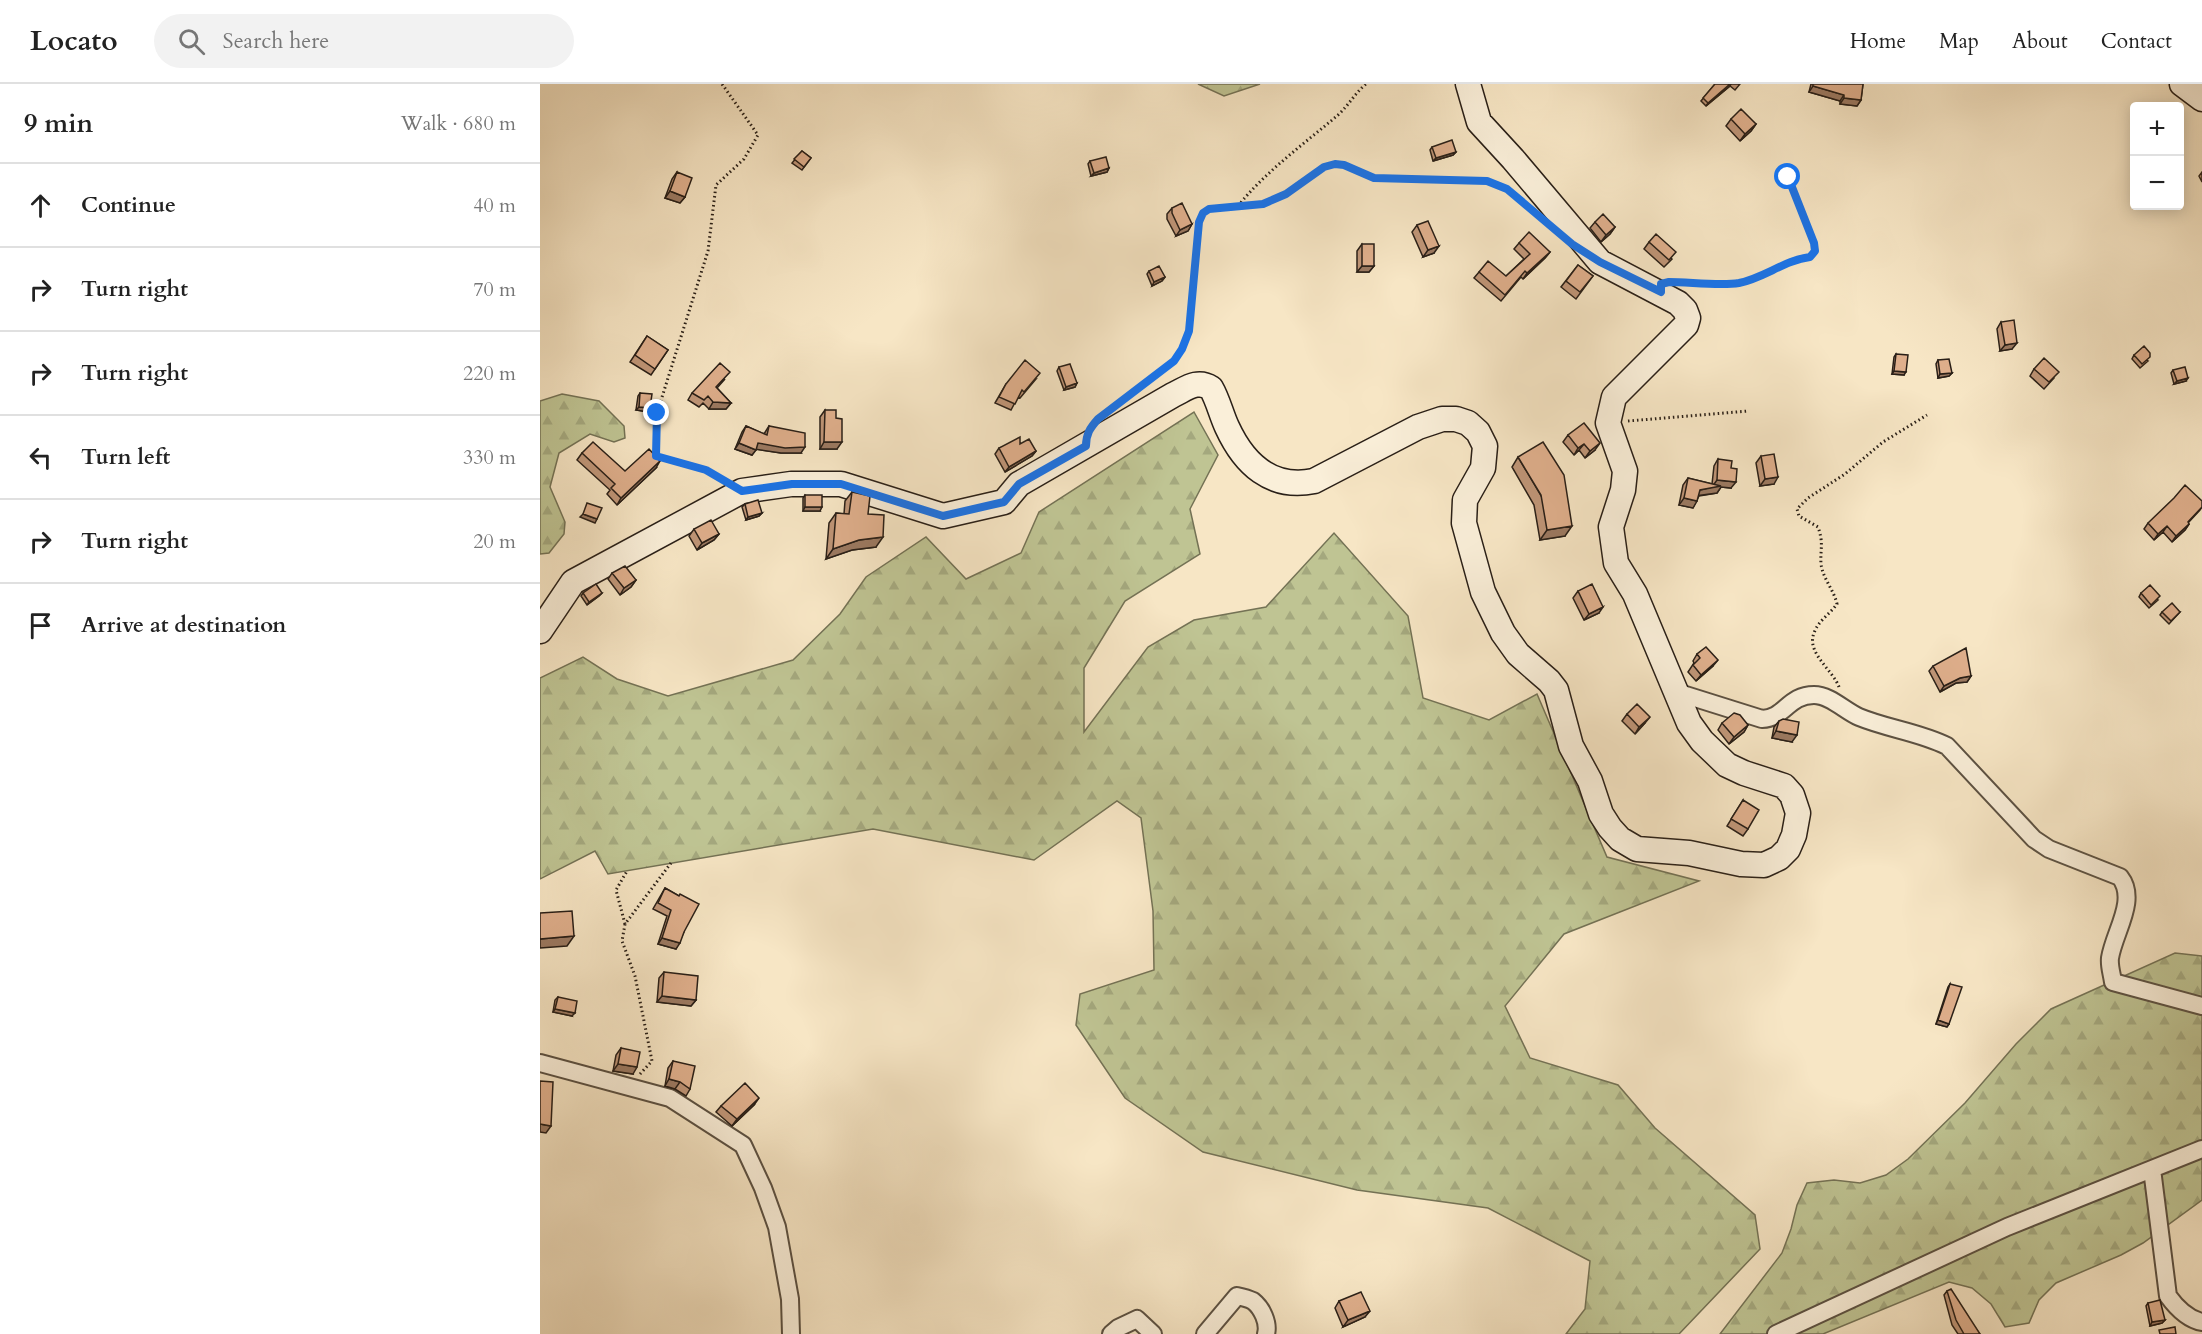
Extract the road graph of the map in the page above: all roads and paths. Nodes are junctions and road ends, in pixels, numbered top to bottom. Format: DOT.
graph roads {
  1 [pos="723,84"];
  2 [pos="1366,84"];
  3 [pos="2182,84"];
  4 [pos="1469,89"];
  5 [pos="2202,99"];
  6 [pos="1788,177"];
  7 [pos="1523,203"];
  8 [pos="1237,207"];
  9 [pos="1661,292"];
  10 [pos="1110,408"];
  11 [pos="1749,411"];
  12 [pos="1927,415"];
  13 [pos="1608,423"];
  14 [pos="742,491"];
  15 [pos="540,631"];
  16 [pos="1676,692"];
  17 [pos="1839,706"];
  18 [pos="671,863"];
  19 [pos="627,871"];
  20 [pos="625,924"];
  21 [pos="2202,1006"];
  22 [pos="540,1063"];
  23 [pos="628,1087"];
  24 [pos="2202,1149"];
  25 [pos="2152,1169"];
  26 [pos="2202,1322"];
  27 [pos="790,1334"];
  28 [pos="1111,1334"];
  29 [pos="1153,1334"];
  30 [pos="1205,1334"];
  31 [pos="1266,1334"];
  32 [pos="1776,1334"];
  1 -- 14 [label="path"];
  2 -- 8 [label="path"];
  3 -- 5 [label="main road"];
  4 -- 9 [label="main road"];
  6 -- 9 [label="path"];
  7 -- 8 [label="path"];
  8 -- 10 [label="path"];
  9 -- 13 [label="main road"];
  11 -- 13 [label="path"];
  12 -- 17 [label="path"];
  13 -- 16 [label="main road"];
  14 -- 15 [label="main road"];
  14 -- 16 [label="main road"];
  16 -- 17 [label="street"];
  17 -- 21 [label="street"];
  18 -- 20 [label="path"];
  19 -- 20 [label="path"];
  20 -- 23 [label="path"];
  22 -- 23 [label="street"];
  23 -- 27 [label="street"];
  24 -- 25 [label="street"];
  25 -- 26 [label="street"];
  25 -- 32 [label="street"];
  28 -- 29 [label="street"];
  30 -- 31 [label="street"];
}
